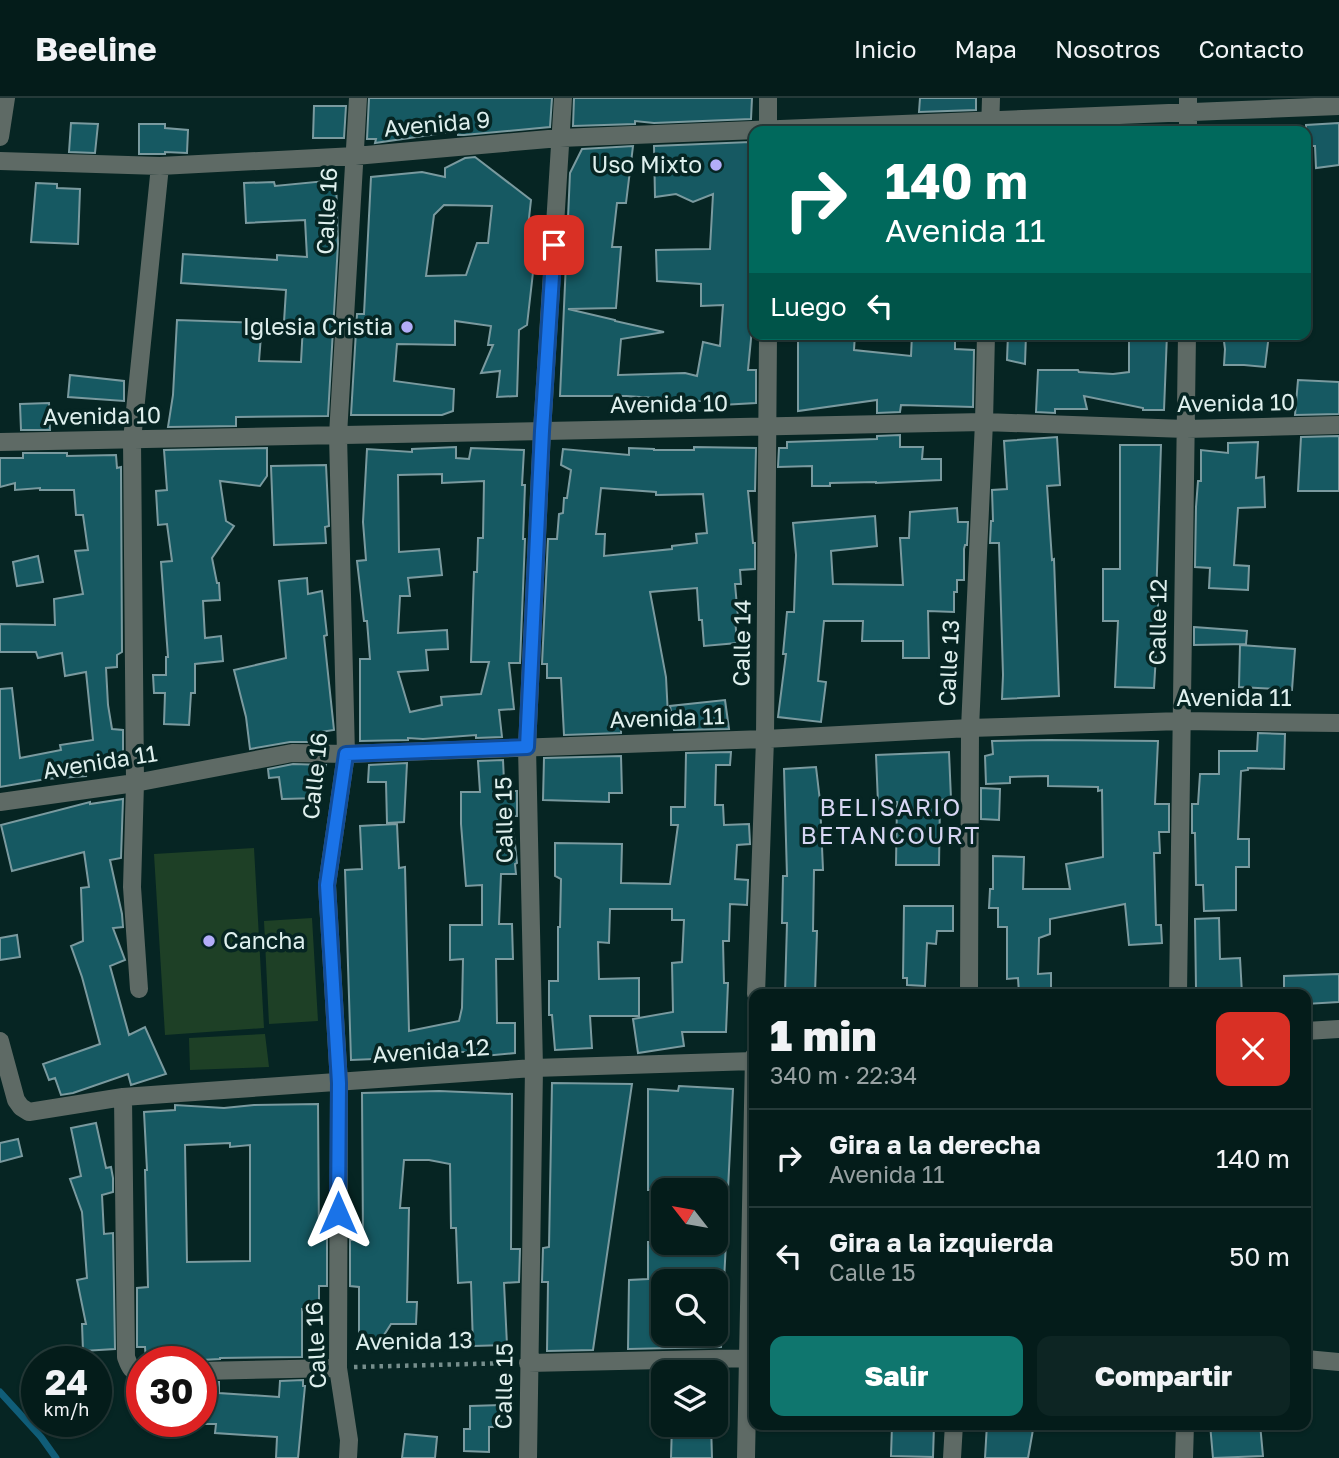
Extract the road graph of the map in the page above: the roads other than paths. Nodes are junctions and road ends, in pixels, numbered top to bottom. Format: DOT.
graph roads {
  1 [pos="6,98"];
  2 [pos="358,98"];
  3 [pos="563,98"];
  4 [pos="768,98"];
  5 [pos="991,98"];
  6 [pos="1188,105"];
  7 [pos="1339,106"];
  8 [pos="768,126"];
  9 [pos="990,126"];
  10 [pos="1188,126"];
  11 [pos="749,131"];
  12 [pos="0,137"];
  13 [pos="560,138"];
  14 [pos="355,156"];
  15 [pos="0,161"];
  16 [pos="160,166"];
  17 [pos="768,340"];
  18 [pos="986,340"];
  19 [pos="1187,340"];
  20 [pos="984,422"];
  21 [pos="1339,425"];
  22 [pos="768,426"];
  23 [pos="1186,429"];
  24 [pos="542,431"];
  25 [pos="338,435"];
  26 [pos="132,440"];
  27 [pos="0,442"];
  28 [pos="1181,721"];
  29 [pos="1339,723"];
  30 [pos="970,728"];
  31 [pos="765,739"];
  32 [pos="527,747"];
  33 [pos="346,754"];
  34 [pos="135,783"];
  35 [pos="0,802"];
  36 [pos="139,989"];
  37 [pos="756,989"];
  38 [pos="970,989"];
  39 [pos="1178,989"];
  40 [pos="1339,1029"];
  41 [pos="1311,1031"];
  42 [pos="0,1041"];
  43 [pos="749,1059"];
  44 [pos="534,1068"];
  45 [pos="339,1083"];
  46 [pos="123,1097"];
  47 [pos="126,1357"];
  48 [pos="749,1358"];
  49 [pos="1311,1359"];
  50 [pos="1339,1362"];
  51 [pos="528,1363"];
  52 [pos="338,1368"];
  53 [pos="217,1371"];
  54 [pos="749,1398"];
  55 [pos="954,1430"];
  56 [pos="1185,1430"];
  57 [pos="348,1458"];
  58 [pos="528,1458"];
  59 [pos="746,1458"];
  60 [pos="952,1458"];
  61 [pos="1184,1458"];
  1 -- 12 [label="street"];
  2 -- 14 [label="street, Calle 16"];
  3 -- 13 [label="street, Calle 15"];
  4 -- 8 [label="street"];
  5 -- 9 [label="street"];
  6 -- 7 [label="street, Avenida 9"];
  6 -- 9 [label="street, Avenida 9"];
  6 -- 10 [label="street"];
  11 -- 13 [label="street, Avenida 9"];
  13 -- 14 [label="street, Avenida 9"];
  13 -- 24 [label="street, Calle 15"];
  14 -- 16 [label="street, Avenida 9"];
  14 -- 25 [label="street, Calle 16"];
  15 -- 16 [label="street, Avenida 9"];
  16 -- 26 [label="street"];
  17 -- 22 [label="street, Calle 14"];
  18 -- 20 [label="street, Calle 13"];
  19 -- 23 [label="street, Calle 12"];
  20 -- 22 [label="street, Avenida 10"];
  20 -- 23 [label="street, Avenida 10"];
  20 -- 30 [label="street, Calle 13"];
  21 -- 23 [label="street, Avenida 10"];
  22 -- 24 [label="street, Avenida 10"];
  22 -- 31 [label="street, Calle 14"];
  23 -- 28 [label="street, Calle 12"];
  24 -- 25 [label="street, Avenida 10"];
  24 -- 32 [label="street, Calle 15"];
  25 -- 26 [label="street, Avenida 10"];
  25 -- 33 [label="street, Calle 16"];
  26 -- 27 [label="street, Avenida 10"];
  26 -- 34 [label="street"];
  28 -- 29 [label="street, Avenida 11"];
  28 -- 30 [label="street, Avenida 11"];
  28 -- 39 [label="street, Calle 12"];
  30 -- 31 [label="street, Avenida 11"];
  30 -- 38 [label="street, Calle 13"];
  31 -- 32 [label="street, Avenida 11"];
  31 -- 37 [label="street, Calle 14"];
  32 -- 33 [label="street, Avenida 11"];
  32 -- 44 [label="street, Calle 15"];
  33 -- 34 [label="street, Avenida 11"];
  33 -- 45 [label="street, Calle 16"];
  34 -- 35 [label="street, Avenida 11"];
  34 -- 36 [label="street"];
  40 -- 41 [label="street"];
  42 -- 46 [label="street, Avenida 12"];
  43 -- 44 [label="street, Avenida 12"];
  44 -- 45 [label="street, Avenida 12"];
  44 -- 51 [label="street, Calle 15"];
  45 -- 46 [label="street, Avenida 12"];
  45 -- 52 [label="street, Calle 16"];
  46 -- 47 [label="street"];
  48 -- 51 [label="street"];
  49 -- 50 [label="street"];
  51 -- 58 [label="street, Calle 15"];
  52 -- 53 [label="street, Avenida 13"];
  52 -- 57 [label="street, Calle 16"];
  54 -- 59 [label="street"];
  55 -- 60 [label="street"];
  56 -- 61 [label="street"];
}
